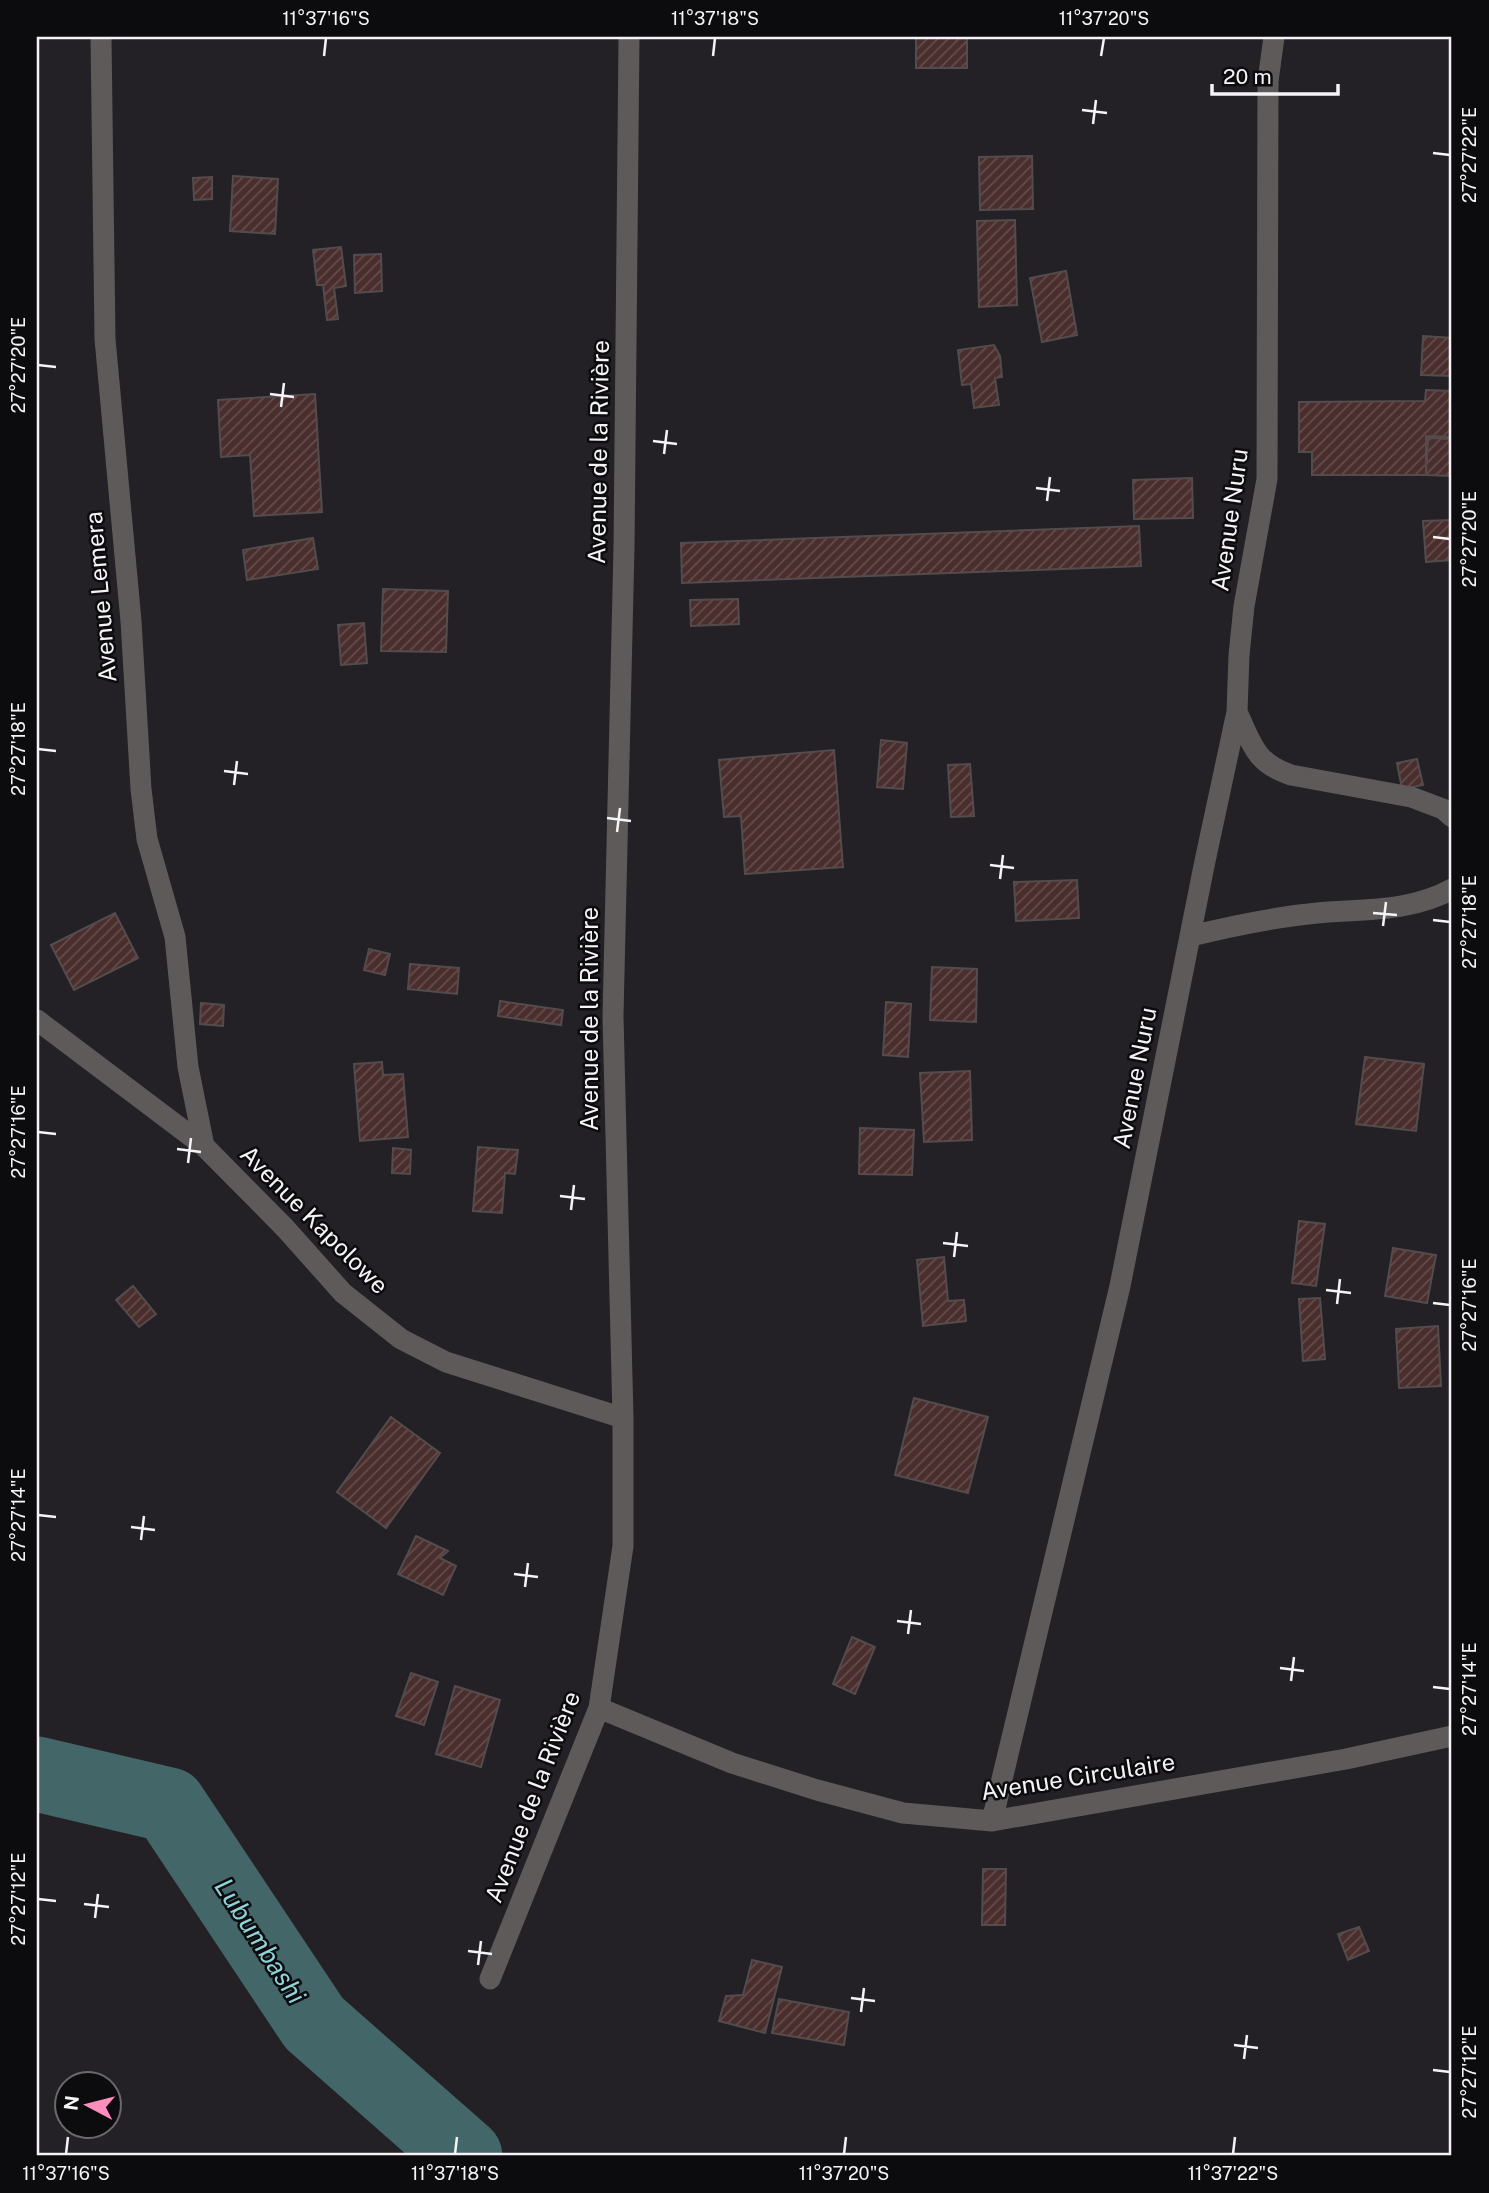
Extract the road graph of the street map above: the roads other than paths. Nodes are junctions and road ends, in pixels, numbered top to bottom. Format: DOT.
graph roads {
  1 [pos="102,37"];
  2 [pos="629,37"];
  3 [pos="1274,37"];
  4 [pos="1237,712"];
  5 [pos="1452,817"];
  6 [pos="1452,889"];
  7 [pos="1191,936"];
  8 [pos="37,1020"];
  9 [pos="204,1146"];
  10 [pos="623,1418"];
  11 [pos="600,1708"];
  12 [pos="1452,1736"];
  13 [pos="992,1821"];
  14 [pos="490,1979"];
  1 -- 9 [label="street, Avenue Lemera"];
  2 -- 10 [label="street, Avenue de la Rivière"];
  3 -- 4 [label="street, Avenue Nuru"];
  4 -- 5 [label="street, Avenue Nuru"];
  4 -- 7 [label="street, Avenue Nuru"];
  6 -- 7 [label="street"];
  7 -- 13 [label="street, Avenue Nuru"];
  8 -- 9 [label="street, Avenue Kapolowe"];
  9 -- 10 [label="street, Avenue Kapolowe"];
  10 -- 11 [label="street, Avenue de la Rivière"];
  11 -- 13 [label="street, Avenue Circulaire"];
  11 -- 14 [label="street, Avenue de la Rivière"];
  12 -- 13 [label="street, Avenue Circulaire"];
}
